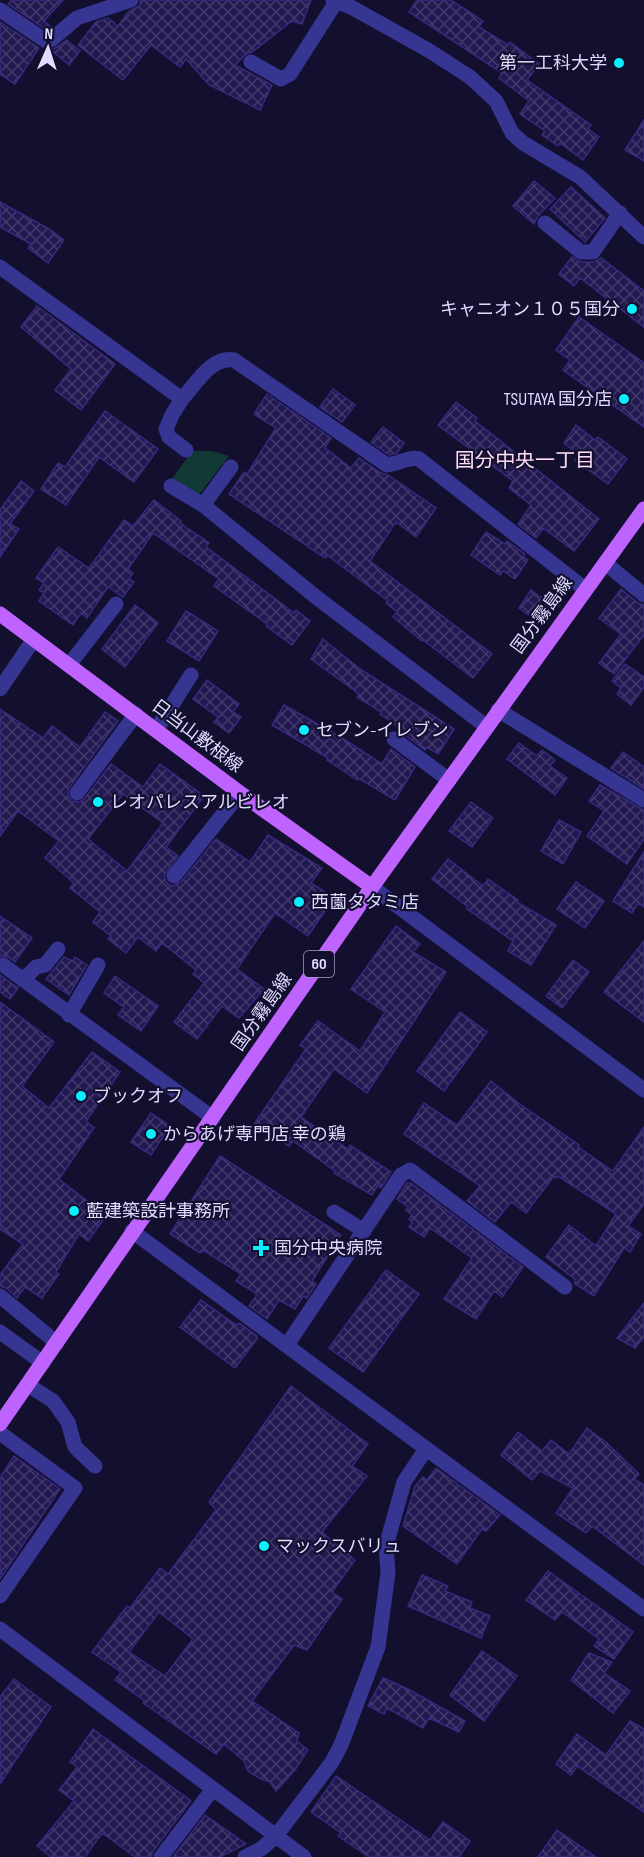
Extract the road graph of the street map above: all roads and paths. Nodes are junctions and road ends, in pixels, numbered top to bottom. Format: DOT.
graph roads {
  1 [pos="131,0"];
  2 [pos="334,1"];
  3 [pos="0,10"];
  4 [pos="251,62"];
  5 [pos="620,213"];
  6 [pos="545,223"];
  7 [pos="644,237"];
  8 [pos="0,267"];
  9 [pos="182,399"];
  10 [pos="186,450"];
  11 [pos="231,467"];
  12 [pos="171,486"];
  13 [pos="203,505"];
  14 [pos="644,509"];
  15 [pos="605,563"];
  16 [pos="585,589"];
  17 [pos="644,595"];
  18 [pos="116,604"];
  19 [pos="0,614"];
  20 [pos="34,639"];
  21 [pos="69,665"];
  22 [pos="191,675"];
  23 [pos="0,689"];
  24 [pos="498,710"];
  25 [pos="136,714"];
  26 [pos="487,727"];
  27 [pos="156,730"];
  28 [pos="394,739"];
  29 [pos="449,780"];
  30 [pos="77,792"];
  31 [pos="240,793"];
  32 [pos="644,800"];
  33 [pos="174,876"];
  34 [pos="372,887"];
  35 [pos="58,949"];
  36 [pos="3,965"];
  37 [pos="98,965"];
  38 [pos="23,980"];
  39 [pos="69,1015"];
  40 [pos="644,1090"];
  41 [pos="213,1118"];
  42 [pos="334,1212"];
  43 [pos="132,1231"];
  44 [pos="364,1231"];
  45 [pos="565,1287"];
  46 [pos="0,1296"];
  47 [pos="0,1332"];
  48 [pos="57,1343"];
  49 [pos="287,1345"];
  50 [pos="43,1363"];
  51 [pos="28,1385"];
  52 [pos="0,1424"];
  53 [pos="0,1433"];
  54 [pos="426,1449"];
  55 [pos="95,1466"];
  56 [pos="0,1596"];
  57 [pos="644,1609"];
  58 [pos="0,1629"];
  59 [pos="213,1789"];
  60 [pos="276,1836"];
  61 [pos="161,1857"];
  62 [pos="245,1857"];
  63 [pos="304,1857"];
  1 -- 3 [label="street"];
  2 -- 4 [label="street"];
  2 -- 5 [label="street"];
  5 -- 6 [label="street"];
  5 -- 7 [label="street"];
  8 -- 9 [label="street"];
  9 -- 10 [label="street"];
  9 -- 16 [label="street"];
  11 -- 13 [label="street"];
  12 -- 13 [label="street"];
  13 -- 26 [label="street"];
  14 -- 15 [label="main road, 国分霧島線 / 60"];
  15 -- 16 [label="main road, 国分霧島線 / 60"];
  15 -- 17 [label="street"];
  16 -- 24 [label="main road, 国分霧島線 / 60"];
  18 -- 21 [label="street"];
  19 -- 20 [label="main road, 日当山敷根線"];
  20 -- 21 [label="main road, 日当山敷根線"];
  20 -- 23 [label="street"];
  21 -- 25 [label="main road, 日当山敷根線"];
  22 -- 27 [label="street"];
  24 -- 26 [label="main road, 国分霧島線 / 60"];
  24 -- 32 [label="street"];
  25 -- 27 [label="main road, 日当山敷根線"];
  25 -- 30 [label="street"];
  26 -- 29 [label="main road, 国分霧島線 / 60"];
  27 -- 31 [label="main road, 日当山敷根線"];
  28 -- 29 [label="street"];
  29 -- 34 [label="main road, 国分霧島線 / 60"];
  31 -- 33 [label="street"];
  31 -- 34 [label="main road, 日当山敷根線"];
  34 -- 40 [label="street"];
  34 -- 41 [label="main road, 国分霧島線 / 60"];
  35 -- 38 [label="street"];
  36 -- 38 [label="street"];
  37 -- 39 [label="street"];
  38 -- 39 [label="street"];
  39 -- 41 [label="street"];
  41 -- 43 [label="main road, 国分霧島線 / 60"];
  42 -- 44 [label="street"];
  43 -- 48 [label="main road, 国分霧島線 / 60"];
  43 -- 49 [label="street"];
  44 -- 45 [label="street"];
  44 -- 49 [label="street"];
  46 -- 48 [label="street"];
  47 -- 50 [label="street"];
  48 -- 50 [label="main road, 国分霧島線 / 60"];
  49 -- 54 [label="street"];
  50 -- 51 [label="main road, 国分霧島線 / 60"];
  51 -- 52 [label="main road, 国分霧島線 / 60"];
  51 -- 55 [label="street"];
  53 -- 56 [label="street"];
  54 -- 57 [label="street"];
  54 -- 60 [label="street"];
  58 -- 59 [label="street"];
  59 -- 60 [label="street"];
  59 -- 61 [label="street"];
  60 -- 62 [label="street"];
  60 -- 63 [label="street"];
}
